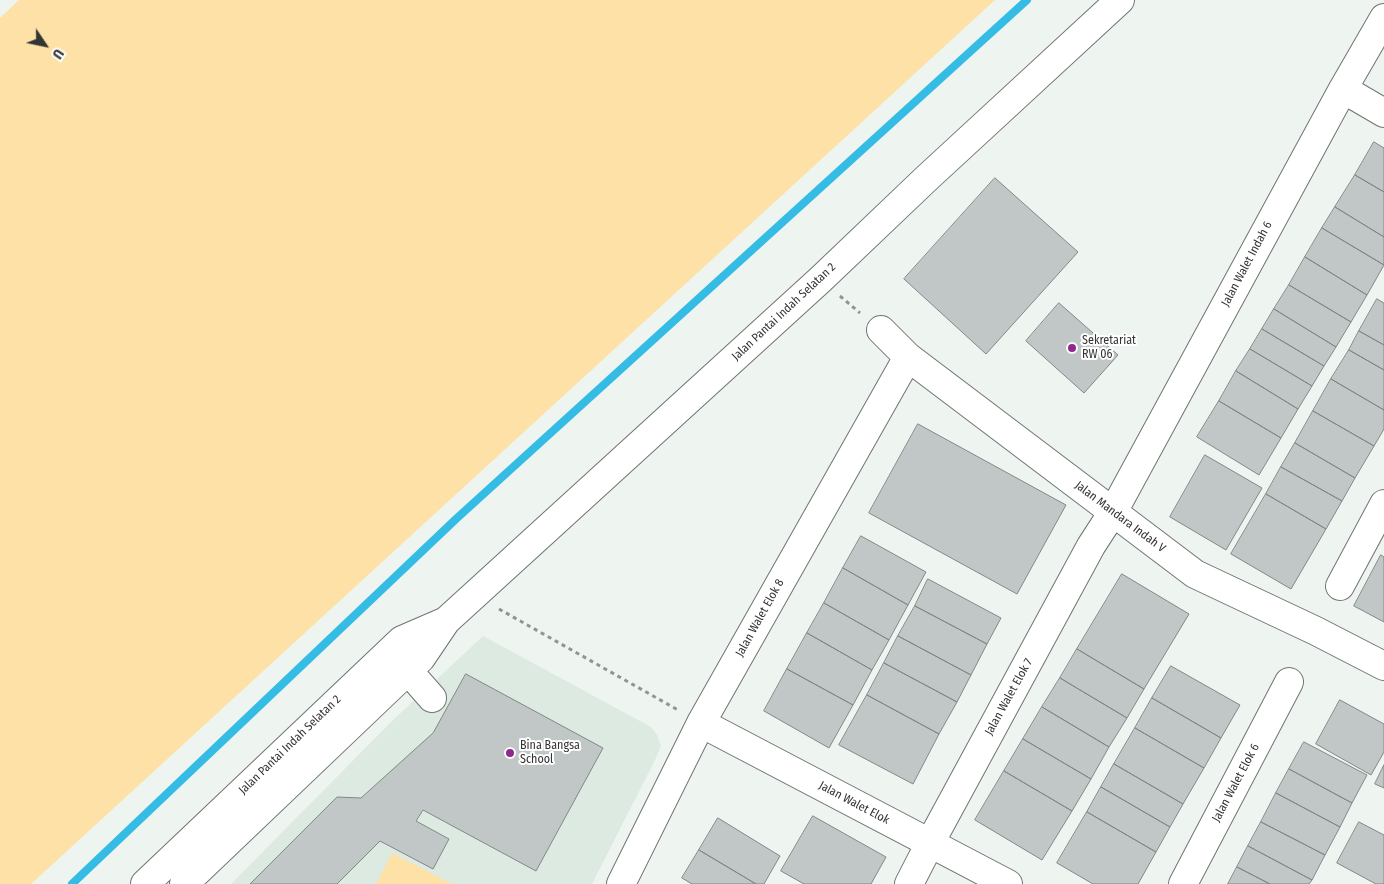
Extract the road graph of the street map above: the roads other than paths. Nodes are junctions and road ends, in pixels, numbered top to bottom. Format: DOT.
graph roads {
  1 [pos="1120,0"];
  2 [pos="1384,18"];
  3 [pos="1342,89"];
  4 [pos="1384,113"];
  5 [pos="881,330"];
  6 [pos="908,357"];
  7 [pos="1384,504"];
  8 [pos="1113,512"];
  9 [pos="1340,586"];
  10 [pos="446,621"];
  11 [pos="390,650"];
  12 [pos="1384,666"];
  13 [pos="408,670"];
  14 [pos="1289,682"];
  15 [pos="432,698"];
  16 [pos="701,723"];
  17 [pos="930,843"];
  18 [pos="145,884"];
  19 [pos="184,884"];
  20 [pos="621,884"];
  21 [pos="909,884"];
  22 [pos="1008,884"];
  23 [pos="1183,884"];
  1 -- 10 [label="street, Jalan Pantai Indah Selatan 2"];
  2 -- 3 [label="street, Jalan Walet Indah 6"];
  3 -- 4 [label="street"];
  3 -- 8 [label="street, Jalan Walet Indah 6"];
  5 -- 6 [label="street, Jalan Mandara Indah V"];
  6 -- 8 [label="street, Jalan Mandara Indah V"];
  6 -- 16 [label="street, Jalan Walet Elok 8"];
  7 -- 9 [label="street"];
  8 -- 12 [label="street, Jalan Mandara Indah V"];
  8 -- 17 [label="street, Jalan Walet Elok 7"];
  10 -- 11 [label="street, Jalan Pantai Indah Selatan 2"];
  10 -- 13 [label="street, Jalan Pantai Indah Selatan 2"];
  11 -- 13 [label="street"];
  11 -- 18 [label="street, Jalan Pantai Indah Selatan 2"];
  13 -- 15 [label="street"];
  13 -- 19 [label="street, Jalan Pantai Indah Selatan 2"];
  14 -- 23 [label="street, Jalan Walet Elok 6"];
  16 -- 17 [label="street, Jalan Walet Elok"];
  16 -- 20 [label="street, Jalan Walet Elok 8"];
  17 -- 21 [label="street, Jalan Walet Elok 7"];
  17 -- 22 [label="street, Jalan Walet Elok"];
}
